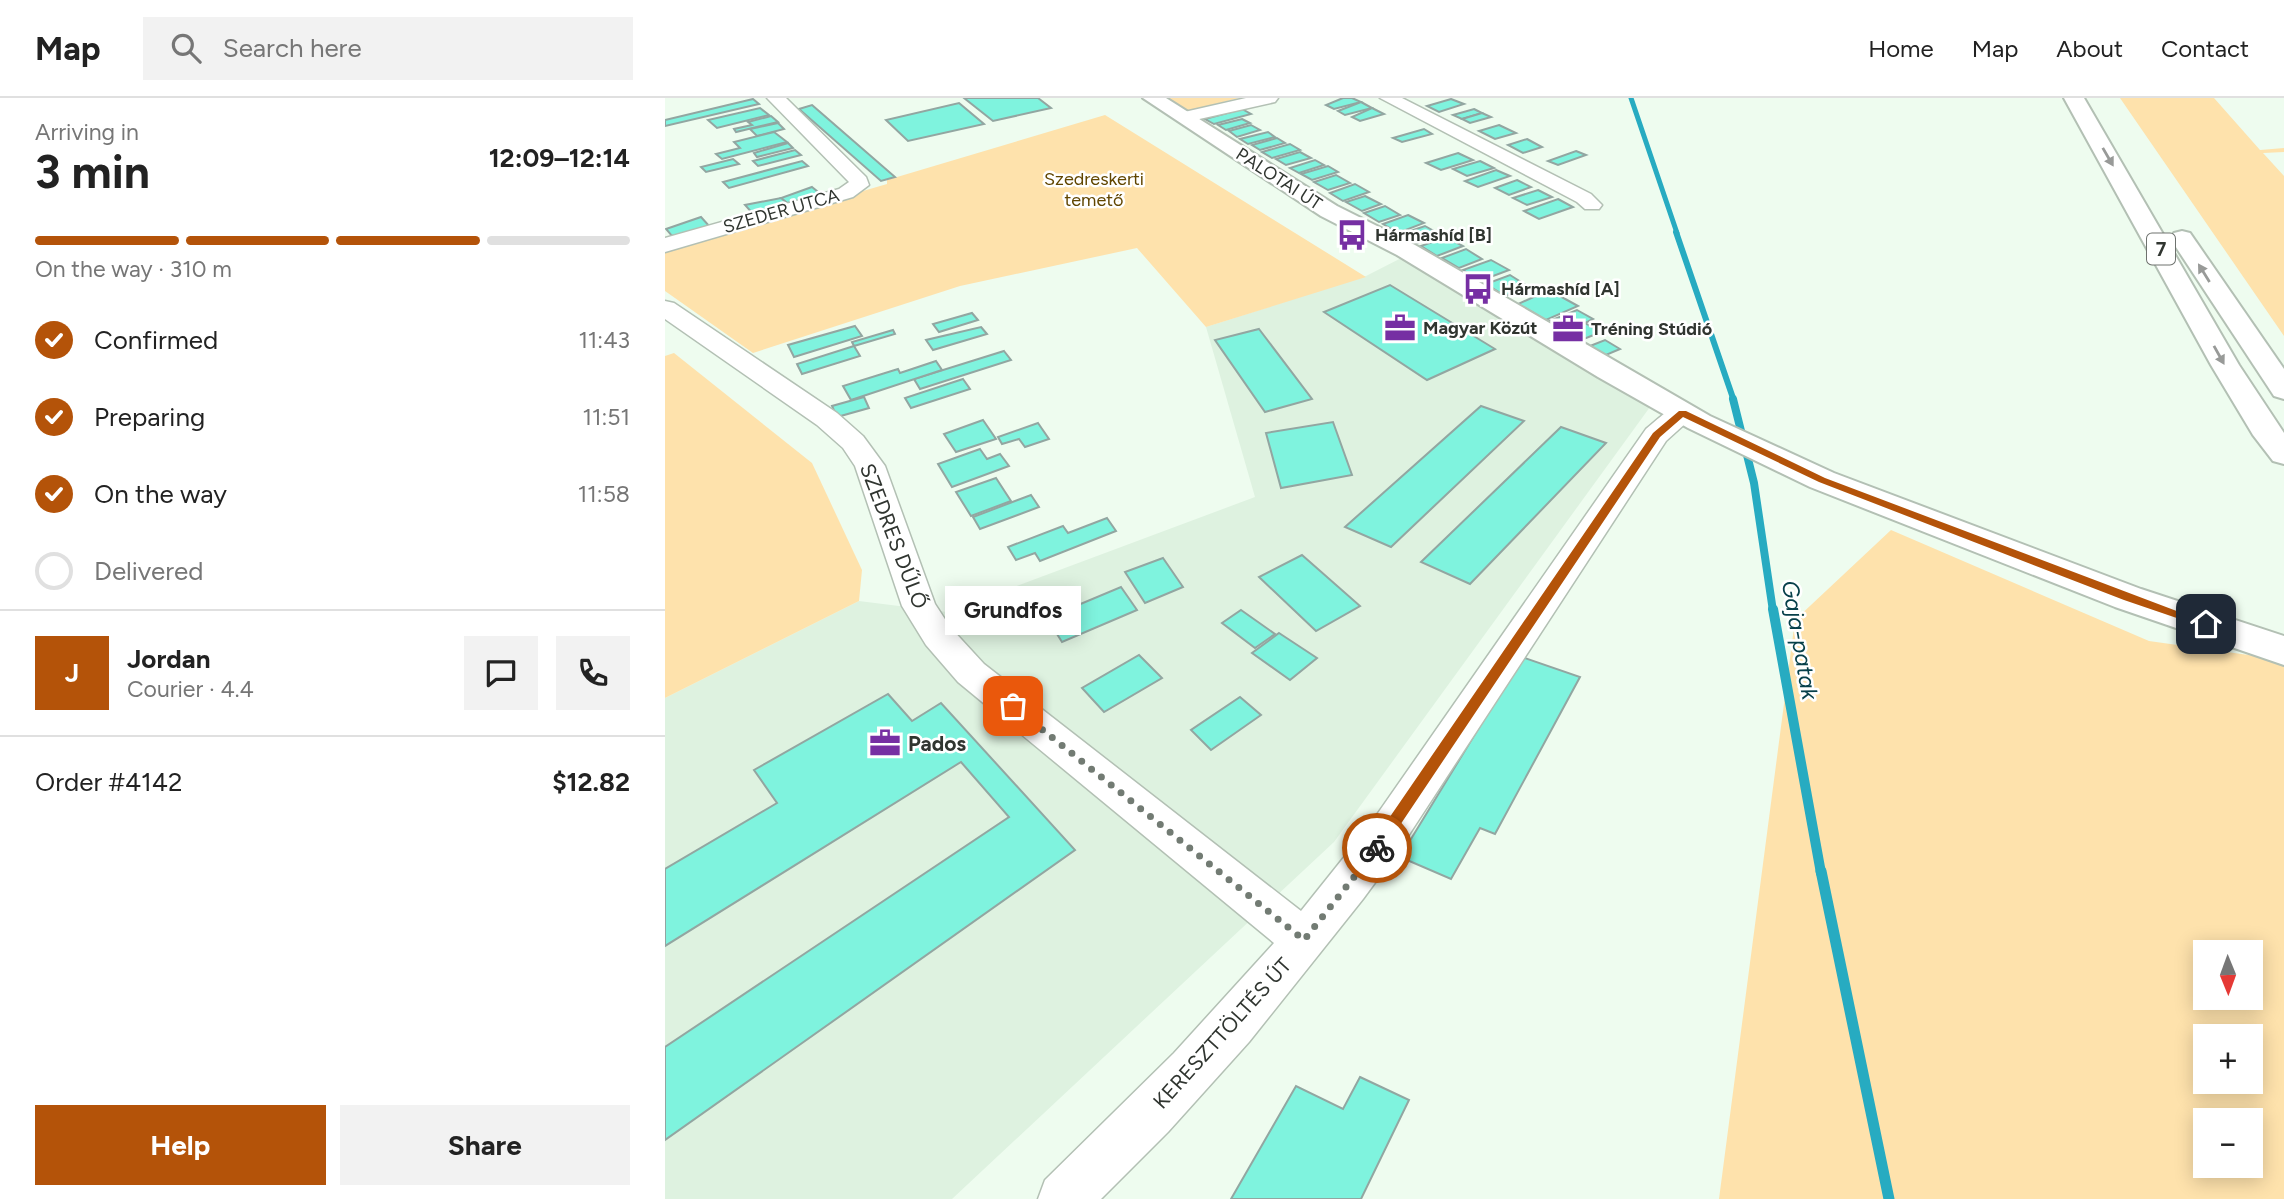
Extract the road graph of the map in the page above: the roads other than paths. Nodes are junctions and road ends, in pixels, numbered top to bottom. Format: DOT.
graph roads {
  1 [pos="1153,98"];
  2 [pos="1269,98"];
  3 [pos="1389,98"];
  4 [pos="2074,98"];
  5 [pos="2095,98"];
  6 [pos="785,101"];
  7 [pos="1186,117"];
  8 [pos="2130,155"];
  9 [pos="1592,205"];
  10 [pos="2173,223"];
  11 [pos="665,245"];
  12 [pos="665,308"];
  13 [pos="2284,390"];
  14 [pos="1691,417"];
  15 [pos="2273,441"];
  16 [pos="2128,598"];
  17 [pos="2284,635"];
  18 [pos="2284,651"];
  19 [pos="1304,940"];
  20 [pos="1064,1199"];
  1 -- 7 [label="main road, PALOTAI ÚT"];
  2 -- 7 [label="street"];
  3 -- 9 [label="street"];
  4 -- 15 [label="main road, 7, one-way"];
  5 -- 8 [label="main road"];
  6 -- 11 [label="street, SZEDER UTCA"];
  7 -- 14 [label="main road, PALOTAI ÚT"];
  13 -- 10 [label="main road, 7, one-way"];
  12 -- 19 [label="street, SZEDRES DŰLŐ"];
  14 -- 16 [label="main road, PALOTAI ÚT"];
  14 -- 19 [label="street, KERESZTTÖLTÉS ÚT"];
  16 -- 17 [label="main road"];
  16 -- 18 [label="main road"];
  19 -- 20 [label="street, KERESZTTÖLTÉS ÚT"];
}
